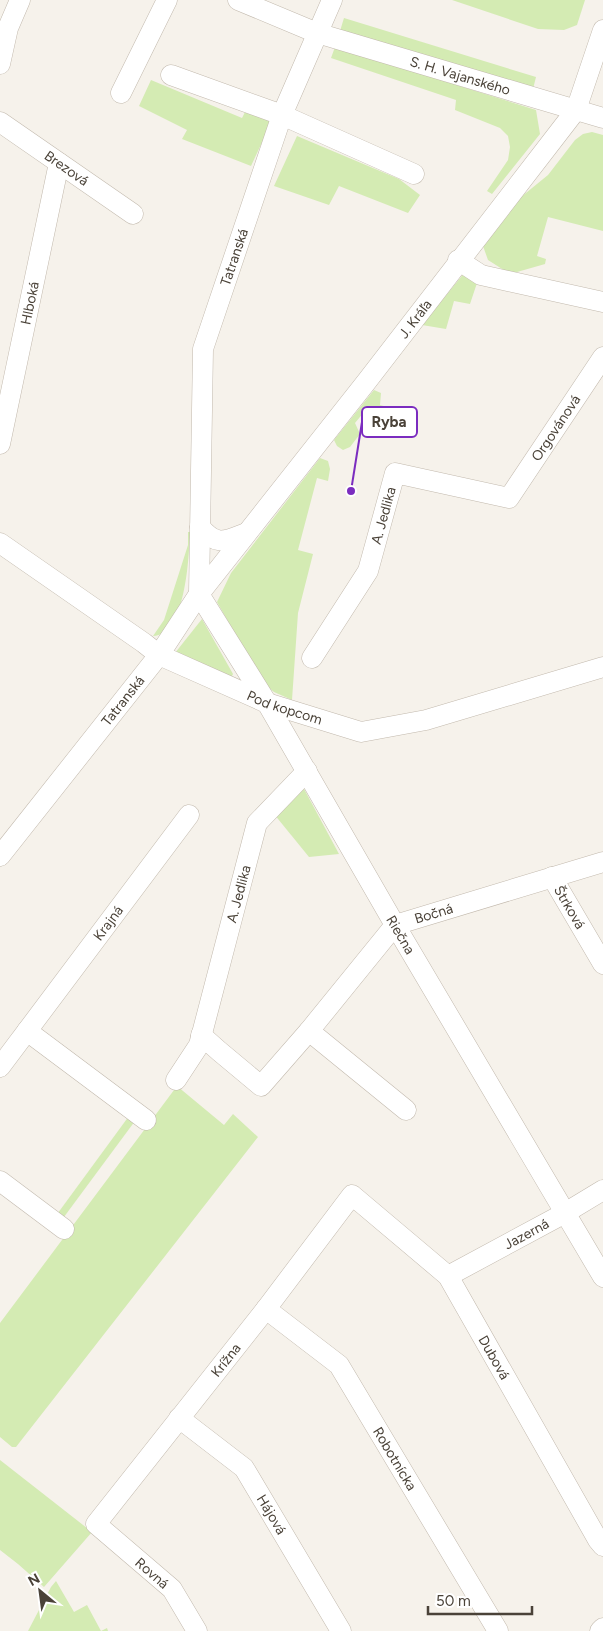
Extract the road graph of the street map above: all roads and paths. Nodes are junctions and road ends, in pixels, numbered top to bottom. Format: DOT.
graph roads {
  1 [pos="20,0"];
  2 [pos="168,0"];
  3 [pos="238,0"];
  4 [pos="332,0"];
  5 [pos="603,30"];
  6 [pos="317,33"];
  7 [pos="0,64"];
  8 [pos="171,75"];
  9 [pos="121,92"];
  10 [pos="576,110"];
  11 [pos="282,115"];
  12 [pos="603,118"];
  13 [pos="0,122"];
  14 [pos="59,163"];
  15 [pos="414,174"];
  16 [pos="133,214"];
  17 [pos="458,260"];
  18 [pos="603,302"];
  19 [pos="603,357"];
  20 [pos="0,444"];
  21 [pos="509,498"];
  22 [pos="200,527"];
  23 [pos="246,533"];
  24 [pos="0,543"];
  25 [pos="199,594"];
  26 [pos="159,655"];
  27 [pos="312,658"];
  28 [pos="603,667"];
  29 [pos="267,703"];
  30 [pos="307,771"];
  31 [pos="189,815"];
  32 [pos="0,856"];
  33 [pos="603,862"];
  34 [pos="552,877"];
  35 [pos="395,925"];
  36 [pos="603,964"];
  37 [pos="27,1031"];
  38 [pos="309,1031"];
  39 [pos="201,1034"];
  40 [pos="0,1068"];
  41 [pos="176,1080"];
  42 [pos="406,1110"];
  43 [pos="146,1120"];
  44 [pos="0,1181"];
  45 [pos="603,1190"];
  46 [pos="352,1195"];
  47 [pos="564,1214"];
  48 [pos="64,1230"];
  49 [pos="448,1276"];
  50 [pos="603,1277"];
  51 [pos="266,1309"];
  52 [pos="179,1418"];
  53 [pos="96,1524"];
  54 [pos="603,1546"];
  55 [pos="197,1631"];
  56 [pos="341,1631"];
  57 [pos="498,1631"];
  1 -- 7 [label="street"];
  2 -- 9 [label="street"];
  3 -- 6 [label="street, S. H. Vajanského"];
  4 -- 6 [label="street, Tatranská"];
  5 -- 10 [label="street, J. Kráľa"];
  6 -- 10 [label="street, S. H. Vajanského"];
  6 -- 11 [label="street, Tatranská"];
  8 -- 11 [label="street"];
  10 -- 12 [label="street, S. H. Vajanského"];
  10 -- 17 [label="street, J. Kráľa"];
  11 -- 15 [label="street"];
  11 -- 22 [label="street, Tatranská"];
  13 -- 14 [label="street, Brezová"];
  14 -- 16 [label="street, Brezová"];
  14 -- 20 [label="street, Hlboká"];
  17 -- 18 [label="street"];
  17 -- 23 [label="street, J. Kráľa"];
  19 -- 21 [label="street, Orgovánová"];
  21 -- 27 [label="street, A. Jedlika"];
  22 -- 23 [label="street"];
  22 -- 25 [label="street, Tatranská"];
  23 -- 25 [label="street, J. Kráľa"];
  24 -- 26 [label="street, Pod kopcom"];
  25 -- 26 [label="street, Tatranská"];
  25 -- 29 [label="street, Riečna"];
  26 -- 29 [label="street, Pod kopcom"];
  26 -- 32 [label="street, Tatranská"];
  28 -- 29 [label="street, Pod kopcom"];
  29 -- 30 [label="street, Riečna"];
  30 -- 35 [label="street, Riečna"];
  30 -- 39 [label="street, A. Jedlika"];
  31 -- 37 [label="street, Krajná"];
  33 -- 34 [label="street, Bočná"];
  34 -- 35 [label="street, Bočná"];
  34 -- 36 [label="street, Štrková"];
  35 -- 38 [label="street"];
  35 -- 47 [label="street, Riečna"];
  37 -- 40 [label="street, Krajná"];
  37 -- 43 [label="street"];
  38 -- 39 [label="street"];
  38 -- 42 [label="street"];
  39 -- 41 [label="street, A. Jedlika"];
  44 -- 48 [label="street"];
  45 -- 47 [label="street, Jazerná"];
  46 -- 49 [label="street, Dubová"];
  46 -- 51 [label="street, Krížna"];
  47 -- 49 [label="street, Jazerná"];
  47 -- 50 [label="street, Riečna"];
  49 -- 54 [label="street, Dubová"];
  51 -- 52 [label="street, Krížna"];
  51 -- 57 [label="street, Robotnícka"];
  52 -- 53 [label="street, Krížna"];
  52 -- 56 [label="street, Hájová"];
  53 -- 55 [label="street, Rovná"];
}
